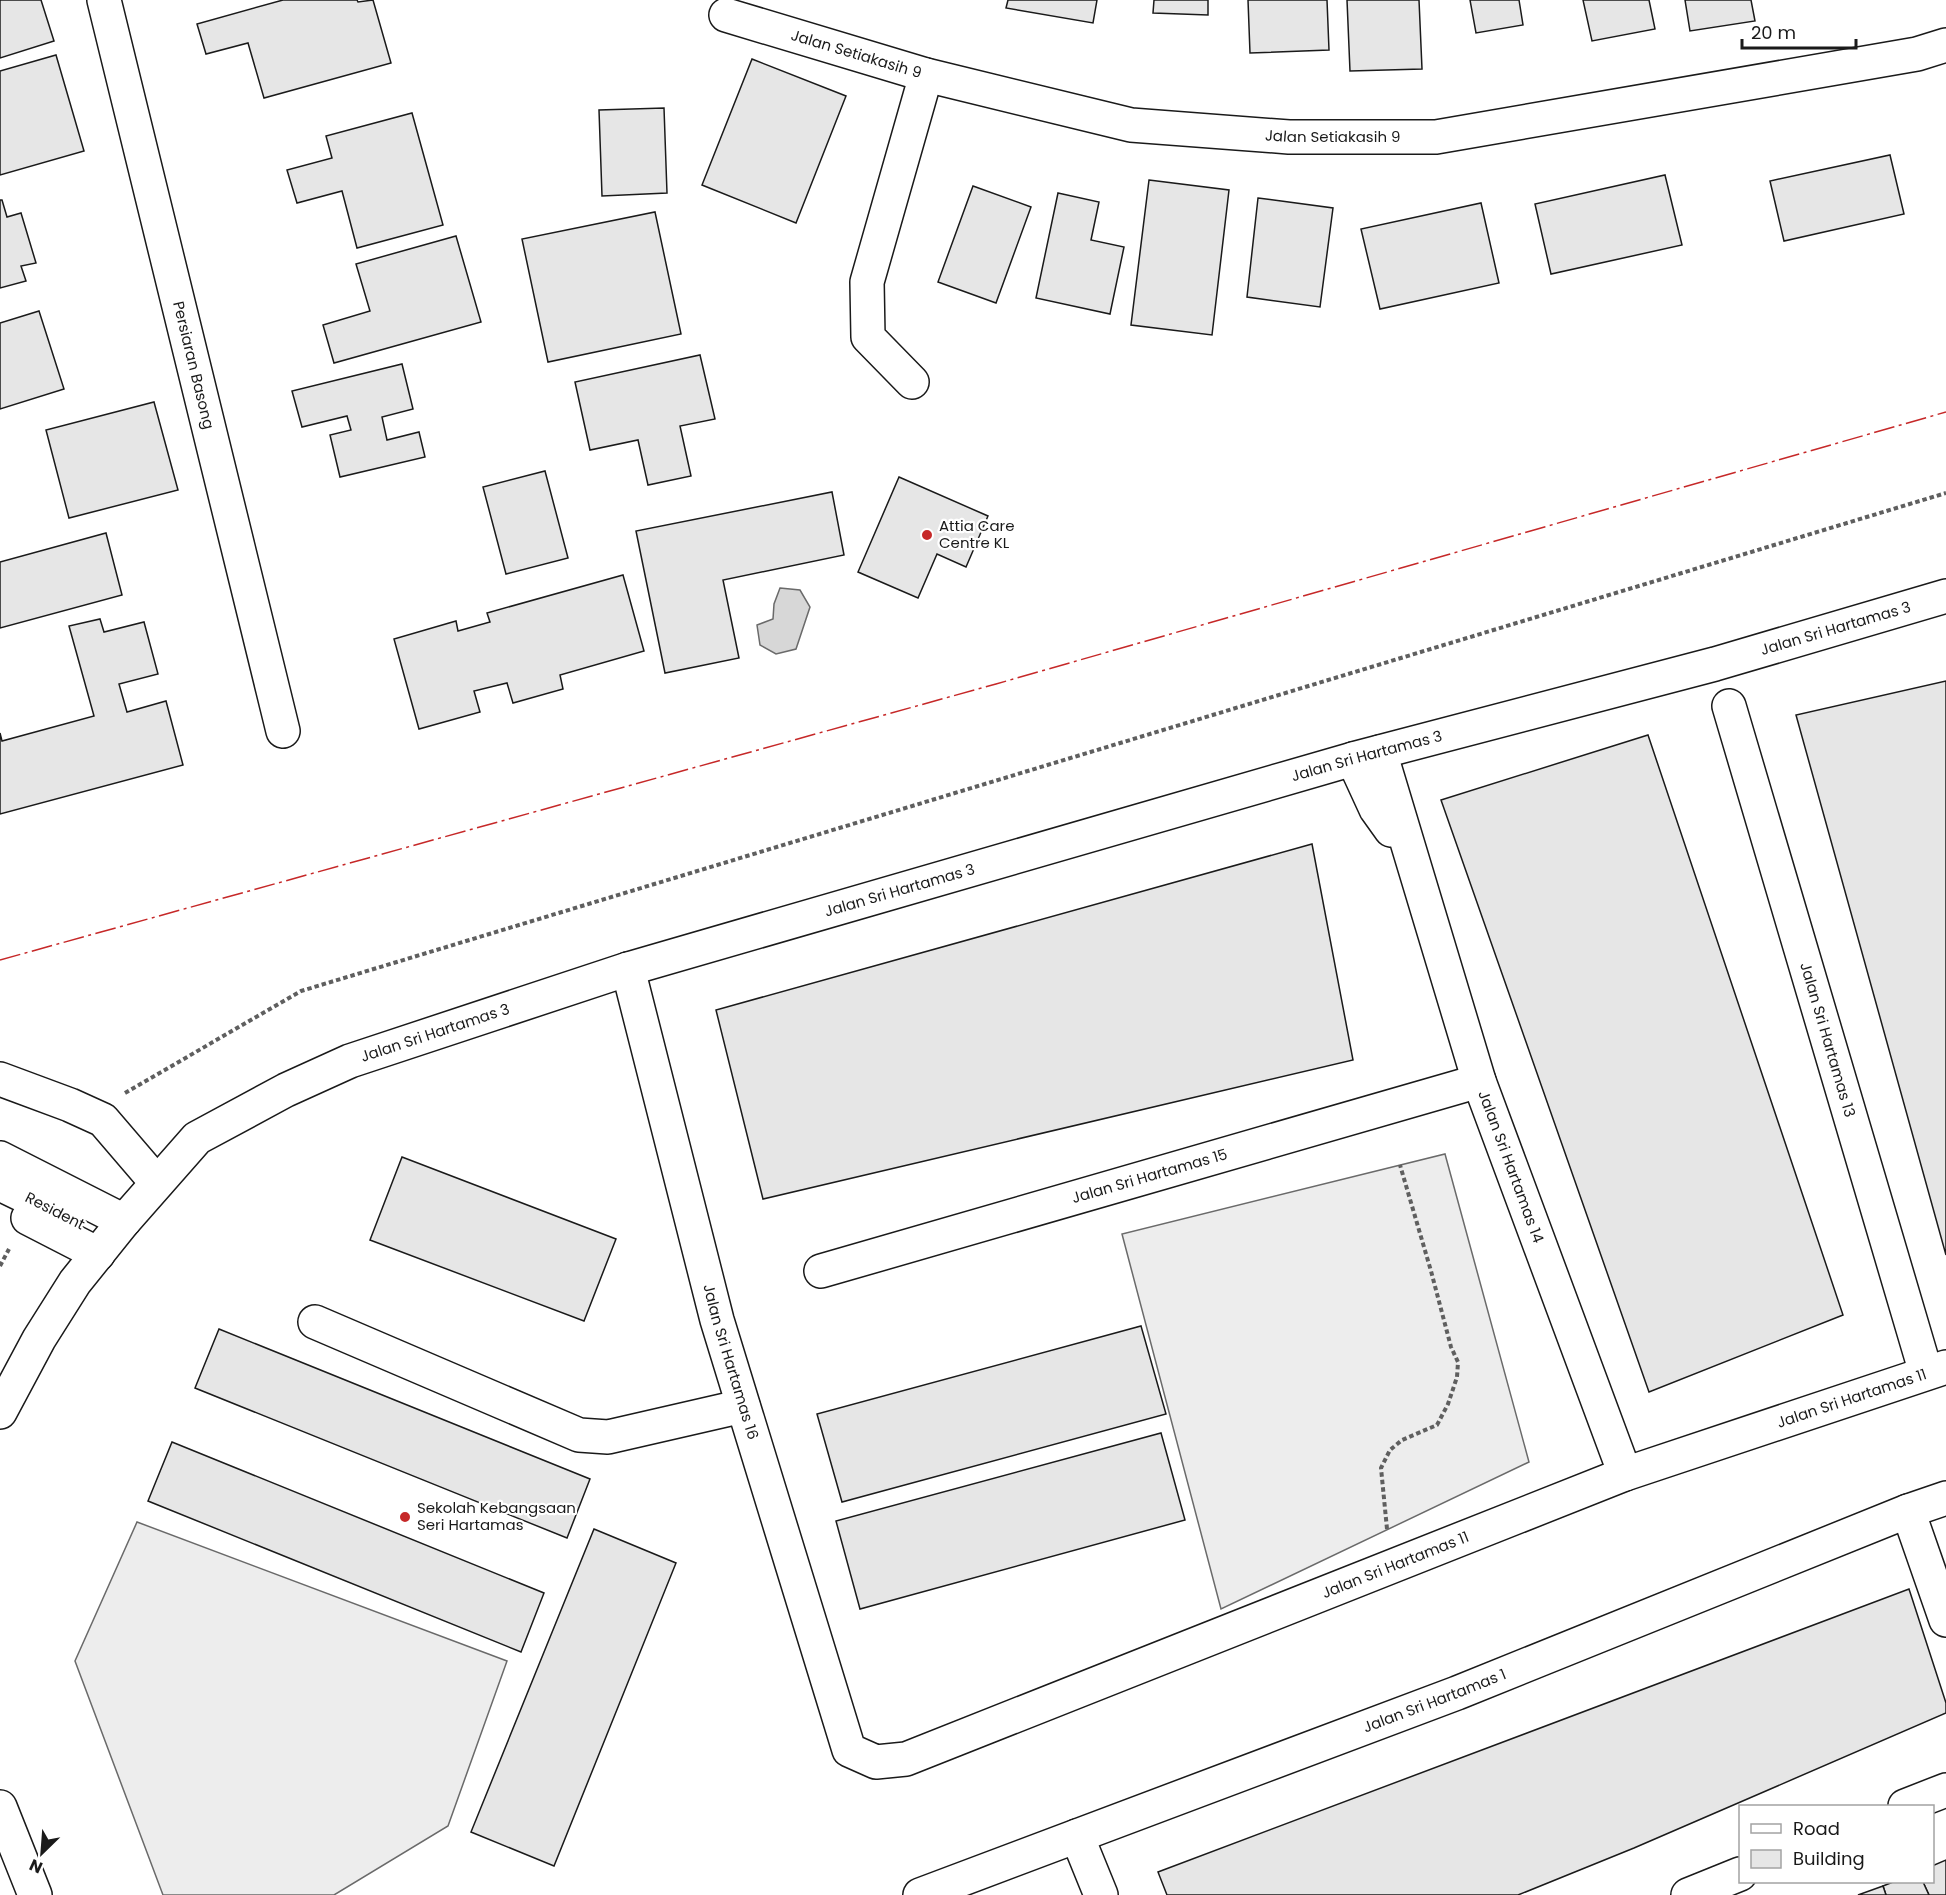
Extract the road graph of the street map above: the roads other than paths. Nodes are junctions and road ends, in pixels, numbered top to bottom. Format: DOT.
graph roads {
  1 [pos="104,0"];
  2 [pos="726,15"];
  3 [pos="1946,45"];
  4 [pos="926,75"];
  5 [pos="912,382"];
  6 [pos="1946,596"];
  7 [pos="1729,706"];
  8 [pos="283,731"];
  9 [pos="1366,756"];
  10 [pos="628,969"];
  11 [pos="0,1079"];
  12 [pos="1479,1081"];
  13 [pos="0,1158"];
  14 [pos="157,1183"];
  15 [pos="0,1184"];
  16 [pos="0,1204"];
  17 [pos="111,1238"];
  18 [pos="821,1272"];
  19 [pos="315,1322"];
  20 [pos="1936,1370"];
  21 [pos="743,1406"];
  22 [pos="0,1412"];
  23 [pos="1625,1474"];
  24 [pos="1946,1498"];
  25 [pos="1908,1511"];
  26 [pos="1946,1620"];
  27 [pos="849,1750"];
  28 [pos="1946,1790"];
  29 [pos="1908,1805"];
  30 [pos="0,1807"];
  31 [pos="1077,1836"];
  32 [pos="1739,1874"];
  33 [pos="35,1895"];
  34 [pos="920,1895"];
  35 [pos="1101,1895"];
  36 [pos="1688,1895"];
  1 -- 8 [label="street, Persiaran Basong"];
  2 -- 4 [label="street, Jalan Setiakasih 9"];
  3 -- 4 [label="street, Jalan Setiakasih 9"];
  4 -- 5 [label="street"];
  6 -- 9 [label="street, Jalan Sri Hartamas 3"];
  7 -- 20 [label="street, Jalan Sri Hartamas 13"];
  9 -- 10 [label="street, Jalan Sri Hartamas 3"];
  9 -- 12 [label="street, Jalan Sri Hartamas 14"];
  10 -- 14 [label="street, Jalan Sri Hartamas 3"];
  10 -- 21 [label="street, Jalan Sri Hartamas 16"];
  11 -- 14 [label="street"];
  12 -- 18 [label="street, Jalan Sri Hartamas 15"];
  12 -- 23 [label="street, Jalan Sri Hartamas 14"];
  13 -- 17 [label="street"];
  14 -- 17 [label="street, Jalan Sri Hartamas 3"];
  15 -- 17 [label="street, Resident"];
  16 -- 17 [label="street"];
  17 -- 22 [label="street, Jalan Sri Hartamas 3"];
  19 -- 21 [label="street"];
  20 -- 23 [label="street, Jalan Sri Hartamas 11"];
  21 -- 27 [label="street, Jalan Sri Hartamas 16"];
  23 -- 27 [label="street, Jalan Sri Hartamas 11"];
  24 -- 25 [label="street, Jalan Sri Hartamas 1"];
  25 -- 26 [label="street"];
  25 -- 31 [label="street, Jalan Sri Hartamas 1"];
  28 -- 29 [label="street"];
  30 -- 33 [label="street"];
  31 -- 34 [label="street, Jalan Sri Hartamas 1"];
  31 -- 35 [label="street"];
  32 -- 36 [label="street"];
}
